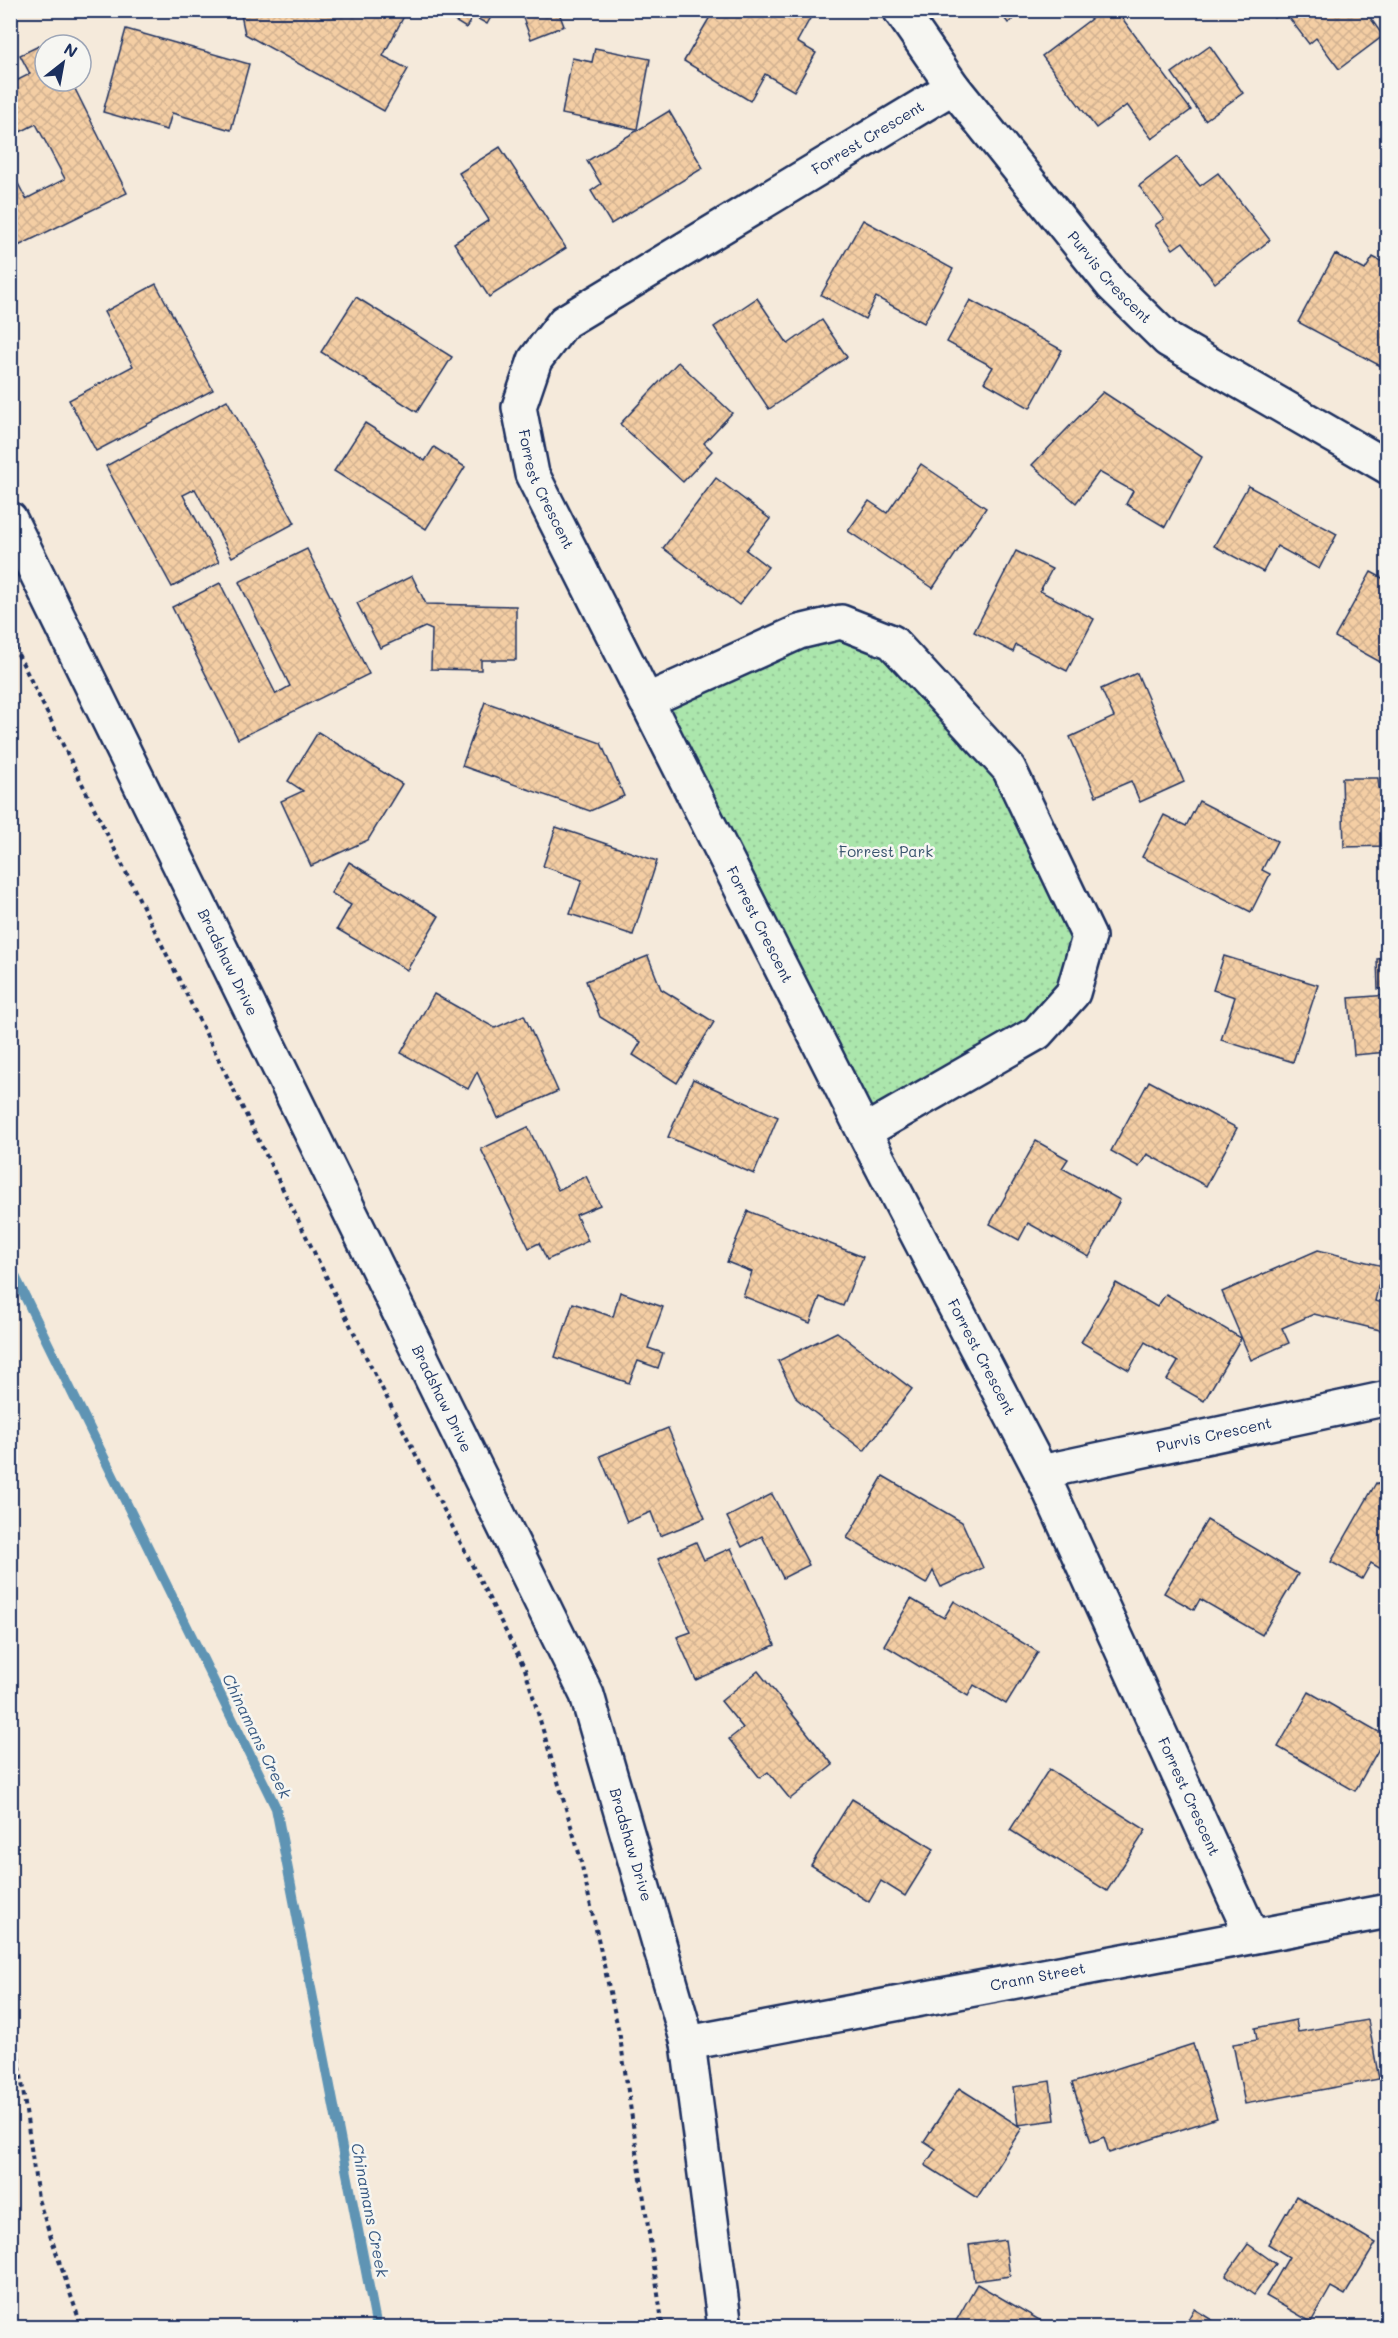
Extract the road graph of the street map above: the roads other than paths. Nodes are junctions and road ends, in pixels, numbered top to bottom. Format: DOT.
graph roads {
  1 [pos="900,10"];
  2 [pos="953,87"];
  3 [pos="1388,467"];
  4 [pos="10,519"];
  5 [pos="646,701"];
  6 [pos="864,1132"];
  7 [pos="1388,1398"];
  8 [pos="1041,1472"];
  9 [pos="1388,1911"];
  10 [pos="1252,1936"];
  11 [pos="688,2043"];
  12 [pos="725,2328"];
  1 -- 2 [label="street, Purvis Crescent"];
  2 -- 3 [label="street, Purvis Crescent"];
  2 -- 5 [label="street, Forrest Crescent"];
  4 -- 11 [label="street, Bradshaw Drive"];
  5 -- 6 [label="street, Forrest Crescent"];
  5 -- 6 [label="street"];
  6 -- 8 [label="street, Forrest Crescent"];
  7 -- 8 [label="street, Purvis Crescent"];
  8 -- 10 [label="street, Forrest Crescent"];
  9 -- 10 [label="street, Crann Street"];
  10 -- 11 [label="street, Crann Street"];
  11 -- 12 [label="street, Bradshaw Drive"];
}
